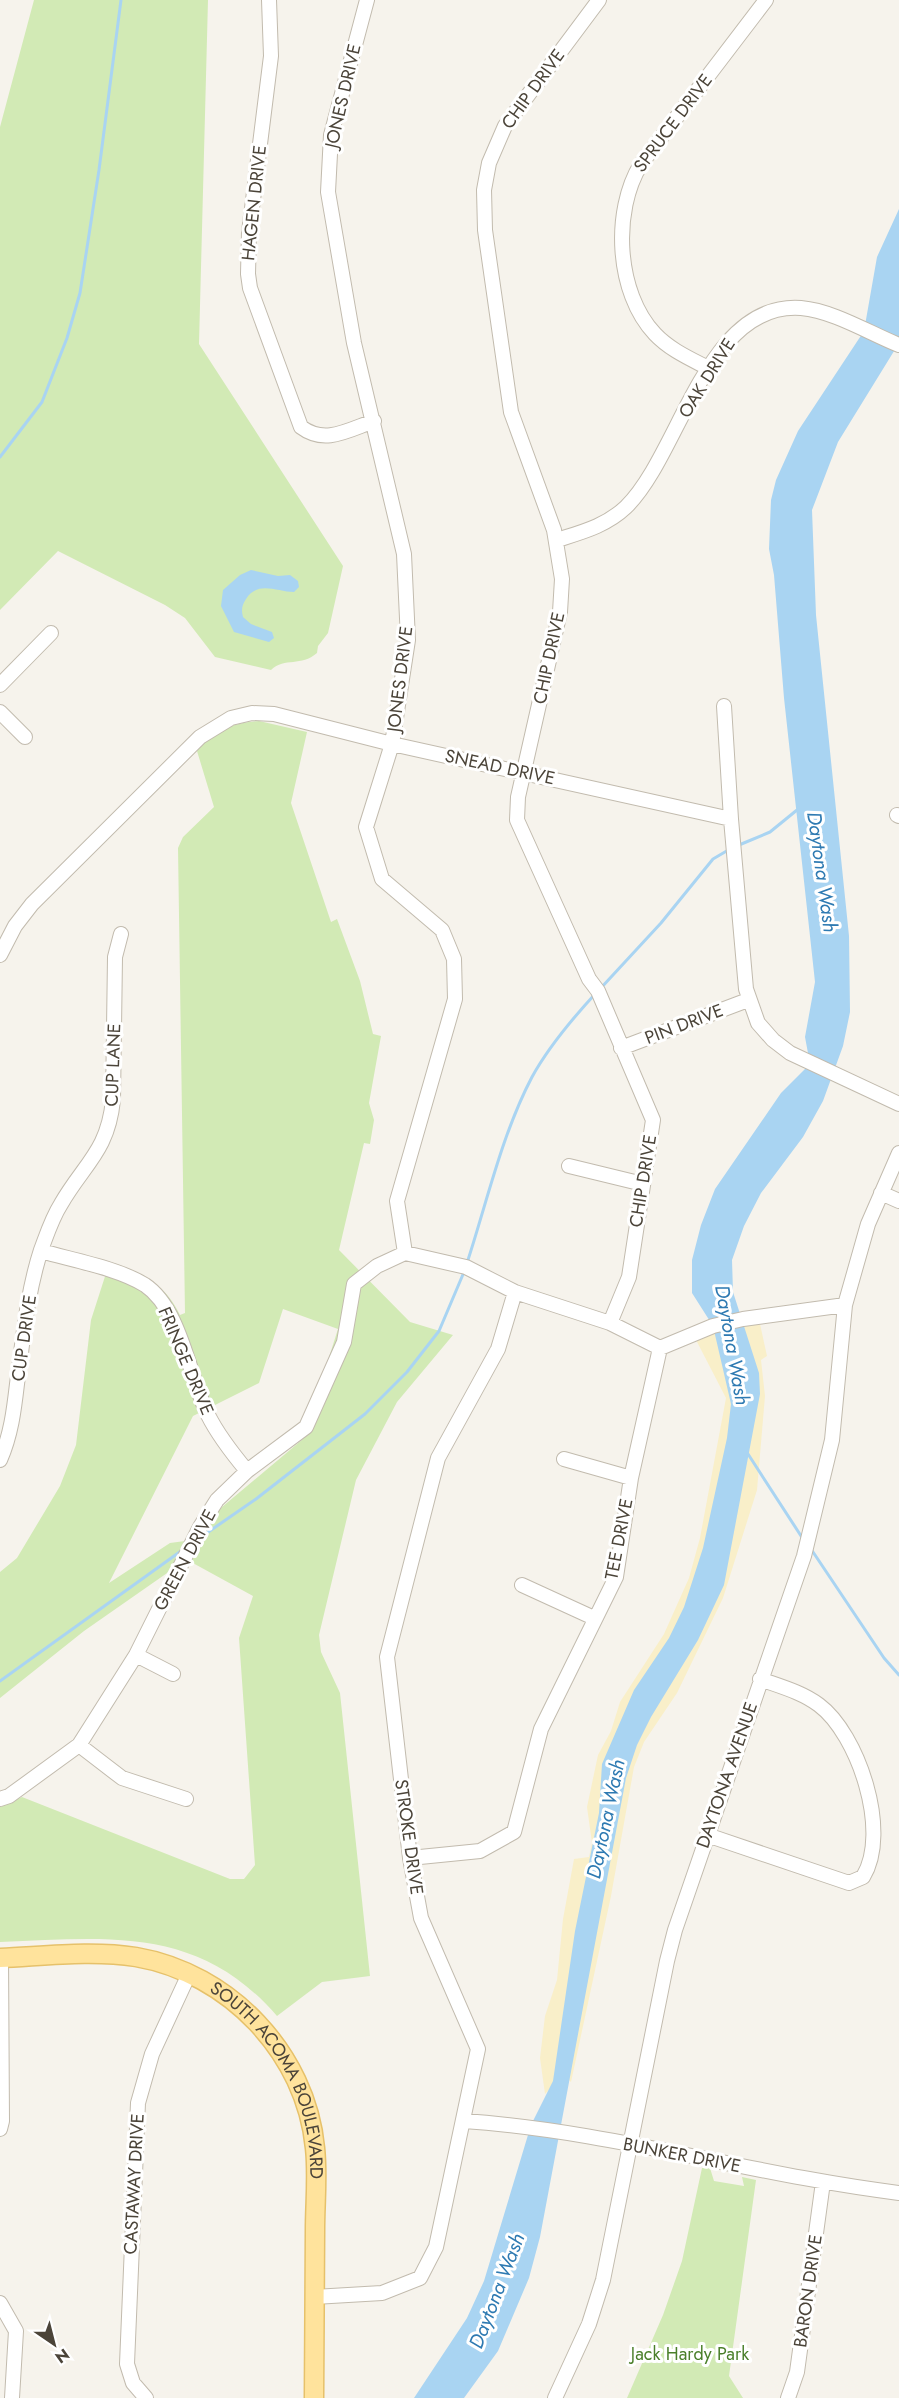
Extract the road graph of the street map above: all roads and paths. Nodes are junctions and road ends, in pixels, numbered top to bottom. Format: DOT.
graph roads {
  1 [pos="269,0"];
  2 [pos="367,0"];
  3 [pos="599,0"];
  4 [pos="766,0"];
  5 [pos="899,345"];
  6 [pos="710,369"];
  7 [pos="374,421"];
  8 [pos="556,540"];
  9 [pos="51,633"];
  10 [pos="0,685"];
  11 [pos="724,706"];
  12 [pos="0,712"];
  13 [pos="25,737"];
  14 [pos="392,744"];
  15 [pos="523,771"];
  16 [pos="731,819"];
  17 [pos="121,933"];
  18 [pos="0,952"];
  19 [pos="748,1000"];
  20 [pos="621,1048"];
  21 [pos="899,1104"];
  22 [pos="899,1153"];
  23 [pos="569,1166"];
  24 [pos="643,1184"];
  25 [pos="881,1193"];
  26 [pos="899,1201"];
  27 [pos="41,1251"];
  28 [pos="405,1253"];
  29 [pos="515,1292"];
  30 [pos="845,1305"];
  31 [pos="610,1323"];
  32 [pos="660,1348"];
  33 [pos="564,1459"];
  34 [pos="0,1460"];
  35 [pos="247,1471"];
  36 [pos="631,1478"];
  37 [pos="522,1585"];
  38 [pos="594,1618"];
  39 [pos="136,1655"];
  40 [pos="173,1674"];
  41 [pos="760,1679"];
  42 [pos="79,1745"];
  43 [pos="0,1799"];
  44 [pos="186,1799"];
  45 [pos="707,1835"];
  46 [pos="410,1858"];
  47 [pos="0,1958"];
  48 [pos="189,1974"];
  49 [pos="464,2121"];
  50 [pos="0,2129"];
  51 [pos="630,2145"];
  52 [pos="823,2182"];
  53 [pos="899,2193"];
  54 [pos="315,2297"];
  55 [pos="0,2303"];
  56 [pos="12,2398"];
  57 [pos="146,2398"];
  58 [pos="314,2398"];
  59 [pos="555,2398"];
  60 [pos="788,2398"];
  1 -- 7 [label="street, HAGEN DRIVE"];
  2 -- 7 [label="street, JONES DRIVE"];
  3 -- 8 [label="street, CHIP DRIVE"];
  4 -- 6 [label="street, SPRUCE DRIVE"];
  5 -- 6 [label="street, OAK DRIVE"];
  6 -- 8 [label="street, OAK DRIVE"];
  7 -- 14 [label="street, JONES DRIVE"];
  8 -- 15 [label="street, CHIP DRIVE"];
  9 -- 10 [label="street"];
  11 -- 16 [label="street"];
  12 -- 13 [label="street"];
  14 -- 15 [label="street, SNEAD DRIVE"];
  14 -- 18 [label="street, SNEAD DRIVE"];
  14 -- 28 [label="street, JONES DRIVE"];
  15 -- 16 [label="street, SNEAD DRIVE"];
  15 -- 20 [label="street, CHIP DRIVE"];
  16 -- 19 [label="street"];
  17 -- 27 [label="street, CUP LANE"];
  19 -- 20 [label="street, PIN DRIVE"];
  19 -- 21 [label="street"];
  20 -- 24 [label="street, CHIP DRIVE"];
  22 -- 25 [label="street, DAYTONA AVENUE"];
  23 -- 24 [label="street"];
  24 -- 31 [label="street, CHIP DRIVE"];
  25 -- 26 [label="street"];
  25 -- 30 [label="street, DAYTONA AVENUE"];
  27 -- 34 [label="street, CUP DRIVE"];
  27 -- 35 [label="street, FRINGE DRIVE"];
  28 -- 29 [label="street"];
  28 -- 35 [label="street, GREEN DRIVE"];
  29 -- 31 [label="street"];
  29 -- 46 [label="street, STROKE DRIVE"];
  30 -- 32 [label="street"];
  30 -- 41 [label="street, DAYTONA AVENUE"];
  31 -- 32 [label="street"];
  32 -- 36 [label="street, TEE DRIVE"];
  33 -- 36 [label="street"];
  35 -- 39 [label="street, GREEN DRIVE"];
  36 -- 38 [label="street, TEE DRIVE"];
  37 -- 38 [label="street"];
  38 -- 46 [label="street, TEE DRIVE"];
  39 -- 40 [label="street"];
  39 -- 42 [label="street, GREEN DRIVE"];
  41 -- 45 [label="street, DAYTONA AVENUE"];
  41 -- 45 [label="street"];
  42 -- 43 [label="street, GREEN DRIVE"];
  42 -- 44 [label="street"];
  45 -- 51 [label="street, DAYTONA AVENUE"];
  46 -- 49 [label="street, STROKE DRIVE"];
  47 -- 48 [label="main road, SOUTH ACOMA BOULEVARD"];
  47 -- 50 [label="street"];
  48 -- 54 [label="main road, SOUTH ACOMA BOULEVARD"];
  48 -- 57 [label="street, CASTAWAY DRIVE"];
  49 -- 51 [label="street, BUNKER DRIVE"];
  49 -- 54 [label="street, STROKE DRIVE"];
  51 -- 52 [label="street, BUNKER DRIVE"];
  51 -- 59 [label="street, DAYTONA AVENUE"];
  52 -- 53 [label="street, BUNKER DRIVE"];
  52 -- 60 [label="street, BARON DRIVE"];
  54 -- 58 [label="main road, SOUTH ACOMA BOULEVARD"];
  55 -- 56 [label="street"];
}
